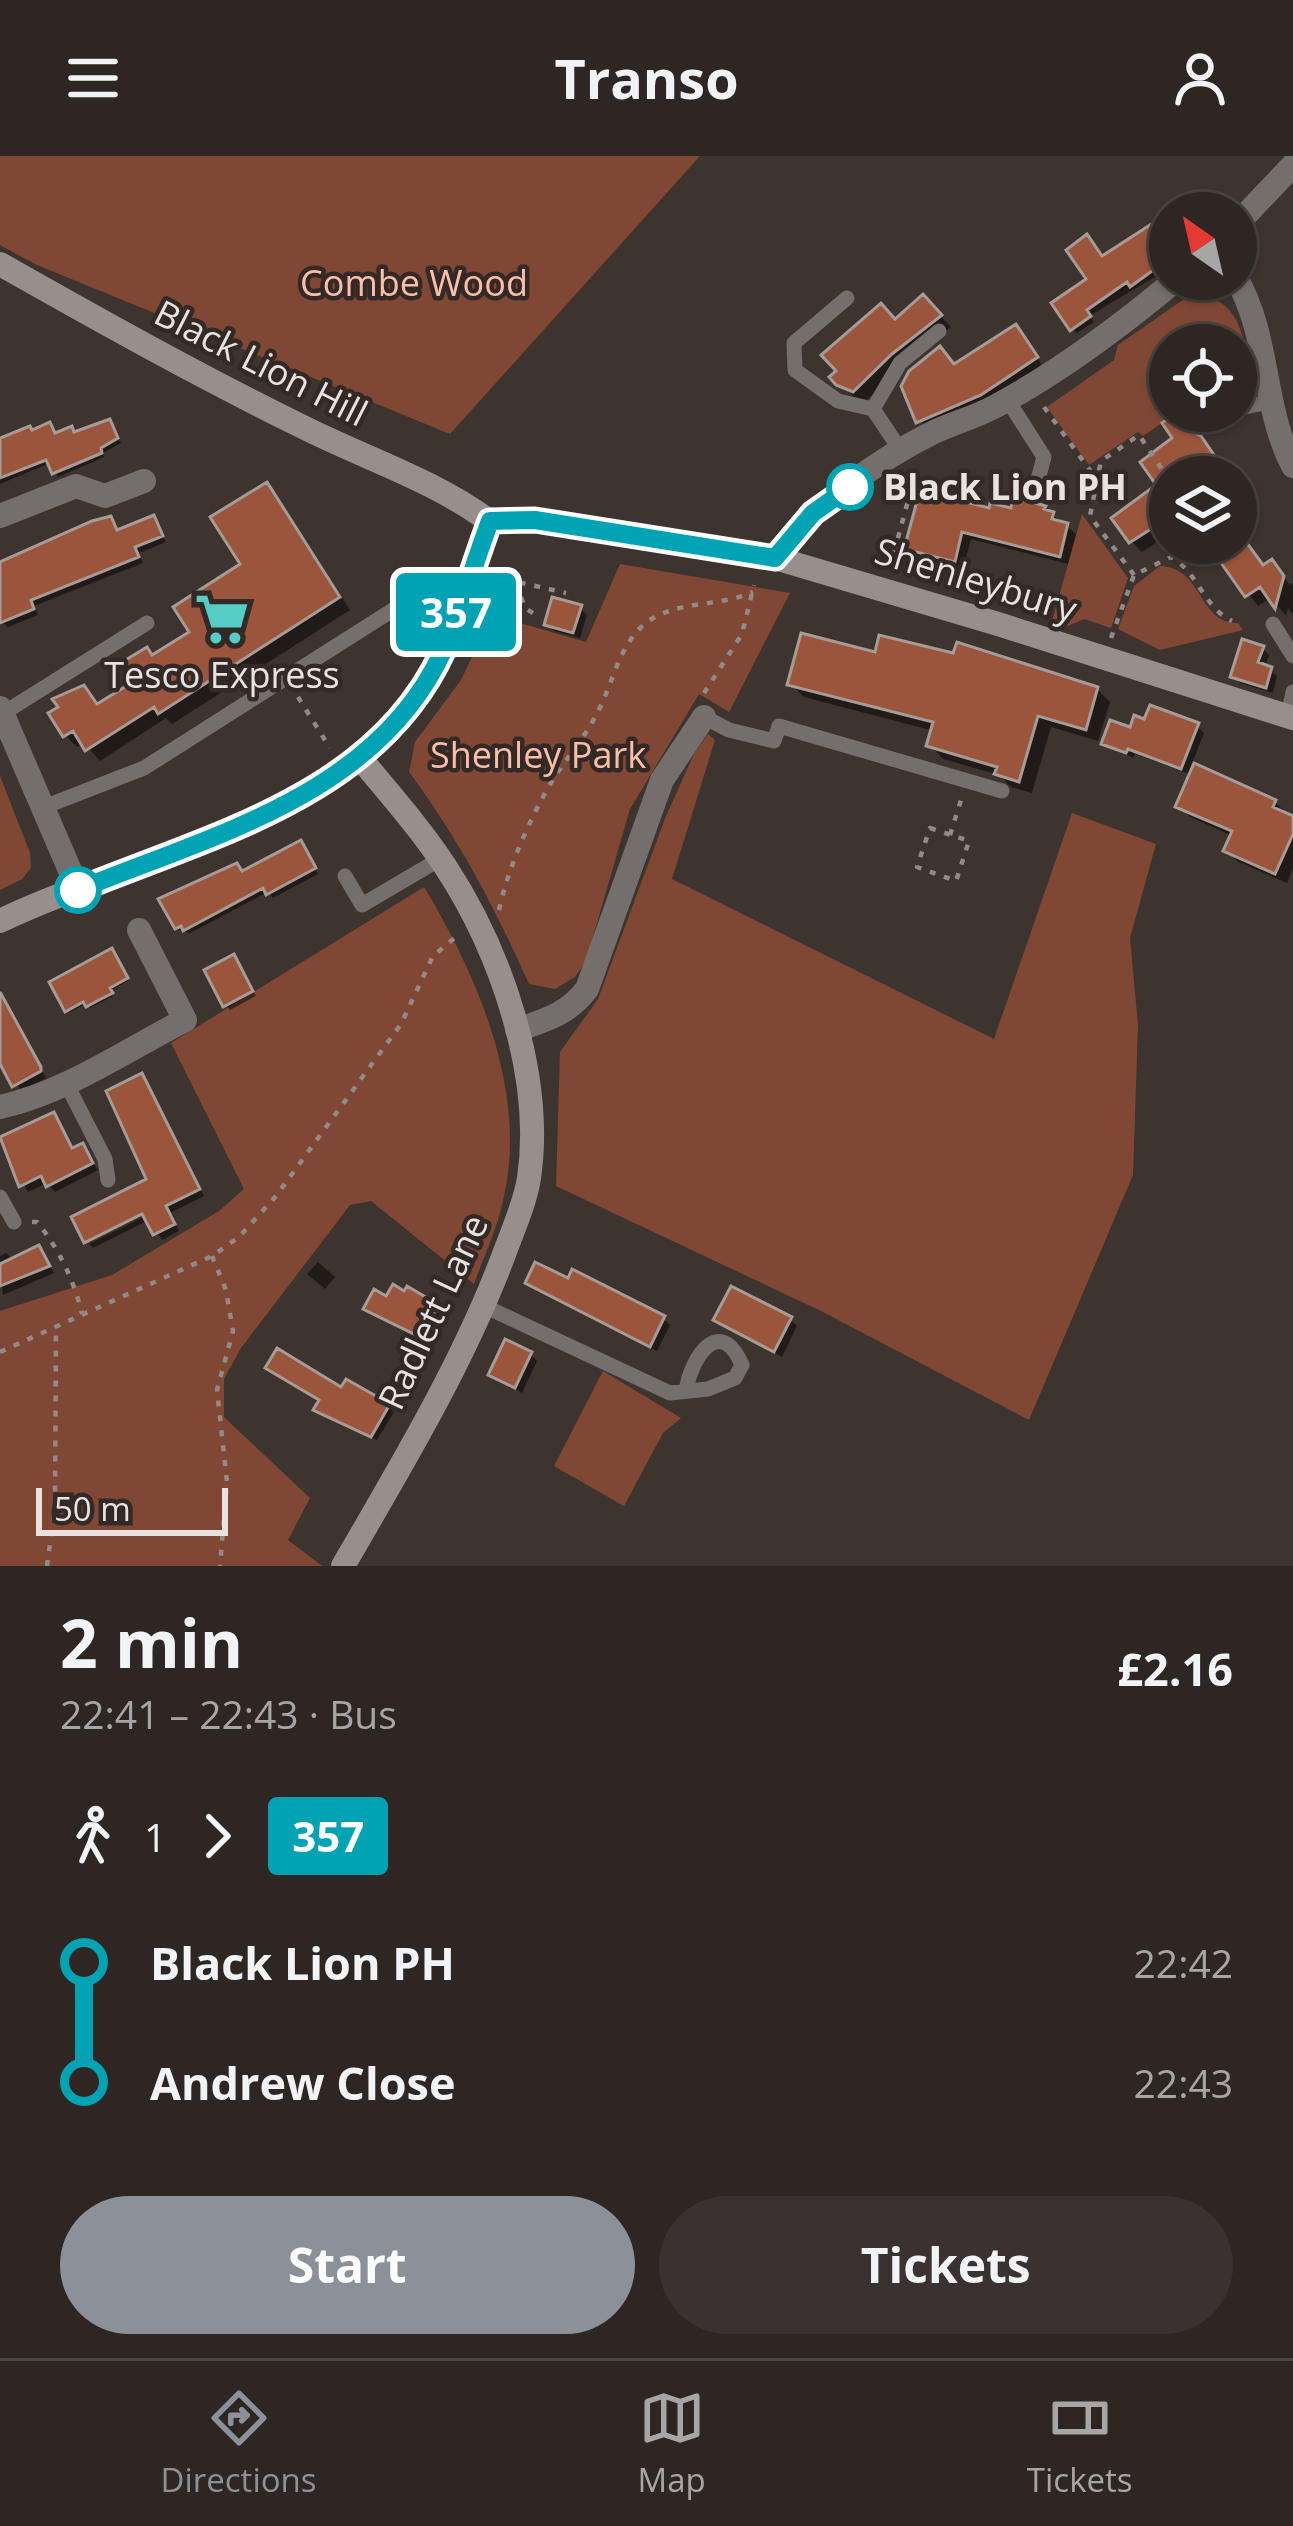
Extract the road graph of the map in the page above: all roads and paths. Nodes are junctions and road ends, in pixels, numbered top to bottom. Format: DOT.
graph roads {
  1 [pos="1293,166"];
  2 [pos="1257,203"];
  3 [pos="0,264"];
  4 [pos="847,298"];
  5 [pos="1149,299"];
  6 [pos="1248,300"];
  7 [pos="939,331"];
  8 [pos="1018,393"];
  9 [pos="1272,400"];
  10 [pos="1257,404"];
  11 [pos="873,410"];
  12 [pos="925,437"];
  13 [pos="902,451"];
  14 [pos="1153,456"];
  15 [pos="1293,466"];
  16 [pos="1097,479"];
  17 [pos="143,481"];
  18 [pos="1035,491"];
  19 [pos="0,515"];
  20 [pos="490,521"];
  21 [pos="775,558"];
  22 [pos="1134,575"];
  23 [pos="505,579"];
  24 [pos="516,583"];
  25 [pos="884,590"];
  26 [pos="566,593"];
  27 [pos="399,606"];
  28 [pos="539,617"];
  29 [pos="1232,621"];
  30 [pos="147,623"];
  31 [pos="1273,624"];
  32 [pos="1293,656"];
  33 [pos="1104,657"];
  34 [pos="286,678"];
  35 [pos="1291,709"];
  36 [pos="1,711"];
  37 [pos="704,717"];
  38 [pos="330,748"];
  39 [pos="360,758"];
  40 [pos="966,781"];
  41 [pos="1002,791"];
  42 [pos="44,807"];
  43 [pos="950,835"];
  44 [pos="440,859"];
  45 [pos="345,876"];
  46 [pos="78,890"];
  47 [pos="498,912"];
  48 [pos="0,920"];
  49 [pos="139,930"];
  50 [pos="461,934"];
  51 [pos="517,1030"];
  52 [pos="66,1083"];
  53 [pos="0,1107"];
  54 [pos="108,1180"];
  55 [pos="0,1197"];
  56 [pos="14,1222"];
  57 [pos="212,1256"];
  58 [pos="484,1306"];
  59 [pos="82,1314"];
  60 [pos="56,1325"];
  61 [pos="0,1352"];
  62 [pos="686,1391"];
  63 [pos="47,1566"];
  64 [pos="220,1566"];
  65 [pos="343,1566"];
  1 -- 2 [label="street"];
  3 -- 20 [label="street, Black Lion Hill"];
  4 -- 11 [label="lane"];
  5 -- 8 [label="street"];
  6 -- 9 [label="street"];
  7 -- 11 [label="lane"];
  8 -- 12 [label="street"];
  8 -- 16 [label="path"];
  8 -- 18 [label="lane"];
  9 -- 10 [label="lane"];
  9 -- 15 [label="street"];
  11 -- 13 [label="lane"];
  12 -- 13 [label="street"];
  12 -- 25 [label="path"];
  13 -- 21 [label="street"];
  14 -- 16 [label="path"];
  16 -- 22 [label="path"];
  17 -- 19 [label="street"];
  20 -- 21 [label="street, Shenleybury"];
  20 -- 39 [label="street"];
  21 -- 25 [label="street, Shenleybury"];
  22 -- 29 [label="path"];
  22 -- 33 [label="path"];
  23 -- 24 [label="path"];
  24 -- 26 [label="path"];
  24 -- 28 [label="path"];
  25 -- 33 [label="street, Shenleybury"];
  27 -- 34 [label="lane"];
  30 -- 36 [label="lane"];
  31 -- 32 [label="lane"];
  33 -- 35 [label="street, Shenleybury"];
  34 -- 38 [label="path"];
  34 -- 42 [label="lane"];
  36 -- 42 [label="street"];
  37 -- 40 [label="lane"];
  37 -- 47 [label="path"];
  37 -- 51 [label="street"];
  39 -- 44 [label="street, Radlett Lane"];
  39 -- 46 [label="street"];
  40 -- 41 [label="lane"];
  40 -- 43 [label="path"];
  42 -- 46 [label="street"];
  43 -- 43 [label="path"];
  44 -- 45 [label="lane"];
  44 -- 51 [label="street, Radlett Lane"];
  46 -- 48 [label="street"];
  49 -- 52 [label="street"];
  50 -- 57 [label="path"];
  51 -- 58 [label="street, Radlett Lane"];
  52 -- 53 [label="street"];
  52 -- 54 [label="lane"];
  55 -- 56 [label="lane"];
  56 -- 59 [label="path"];
  57 -- 59 [label="path"];
  57 -- 64 [label="path"];
  58 -- 62 [label="lane"];
  58 -- 65 [label="street, Radlett Lane"];
  59 -- 60 [label="path"];
  60 -- 61 [label="path"];
  60 -- 63 [label="path"];
}
